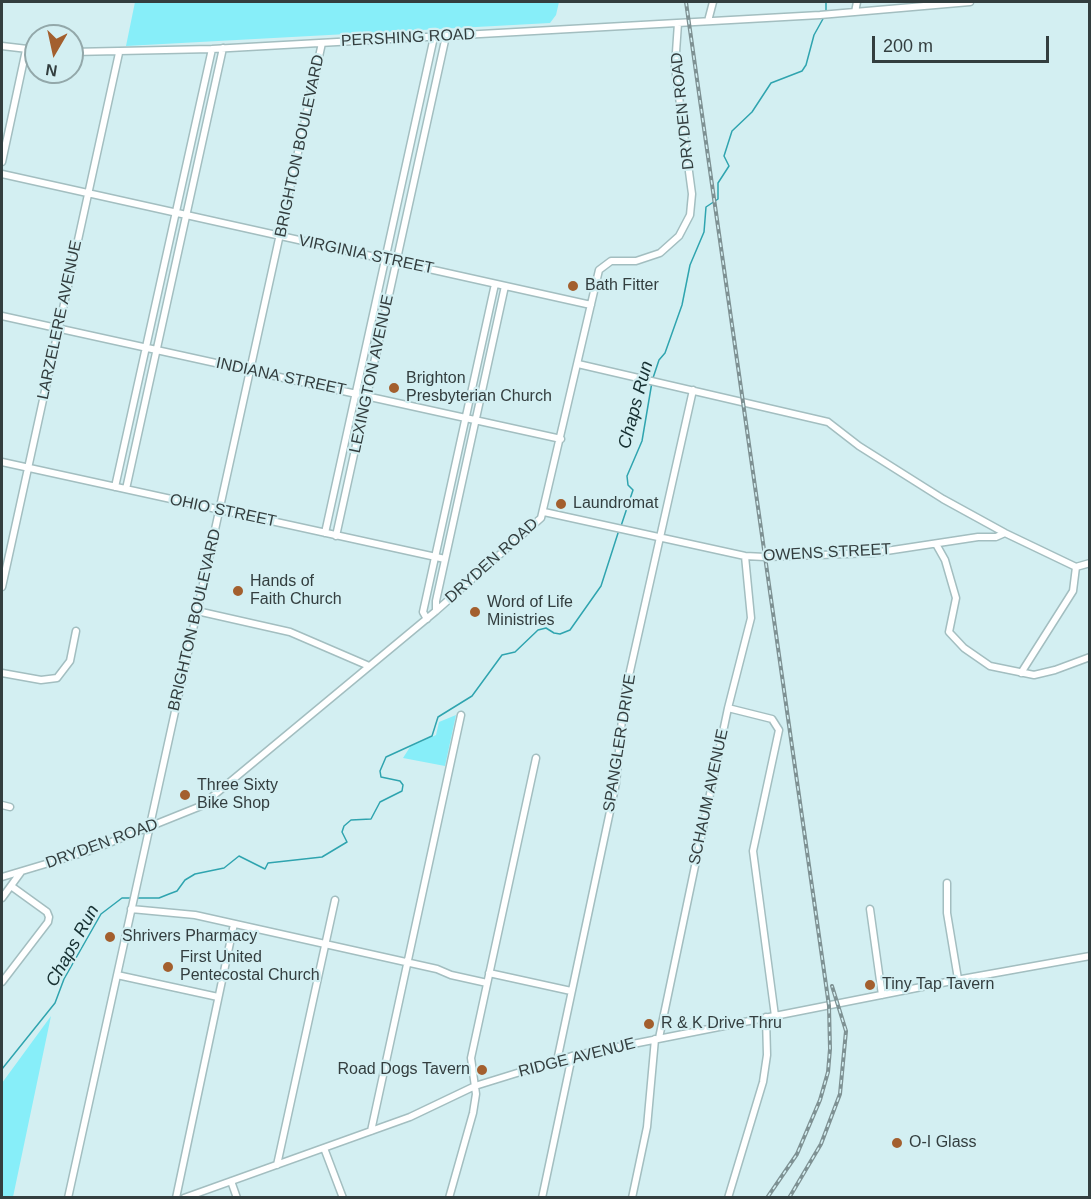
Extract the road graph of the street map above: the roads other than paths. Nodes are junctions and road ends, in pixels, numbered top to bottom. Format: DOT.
graph roads {
  1 [pos="713,2"];
  2 [pos="857,2"];
  3 [pos="970,2"];
  4 [pos="855,12"];
  5 [pos="708,21"];
  6 [pos="678,23"];
  7 [pos="446,36"];
  8 [pos="434,37"];
  9 [pos="322,43"];
  10 [pos="2,46"];
  11 [pos="223,48"];
  12 [pos="212,49"];
  13 [pos="24,50"];
  14 [pos="84,52"];
  15 [pos="119,53"];
  16 [pos="24,59"];
  17 [pos="2,162"];
  18 [pos="2,174"];
  19 [pos="88,194"];
  20 [pos="176,214"];
  21 [pos="186,216"];
  22 [pos="280,236"];
  23 [pos="385,259"];
  24 [pos="396,262"];
  25 [pos="495,284"];
  26 [pos="505,286"];
  27 [pos="591,305"];
  28 [pos="2,316"];
  29 [pos="59,328"];
  30 [pos="146,348"];
  31 [pos="156,350"];
  32 [pos="578,364"];
  33 [pos="251,370"];
  34 [pos="693,390"];
  35 [pos="355,394"];
  36 [pos="367,396"];
  37 [pos="465,418"];
  38 [pos="476,420"];
  39 [pos="561,439"];
  40 [pos="2,462"];
  41 [pos="28,467"];
  42 [pos="115,487"];
  43 [pos="126,489"];
  44 [pos="220,510"];
  45 [pos="544,512"];
  46 [pos="325,533"];
  47 [pos="1005,533"];
  48 [pos="336,536"];
  49 [pos="661,537"];
  50 [pos="936,544"];
  51 [pos="745,556"];
  52 [pos="434,557"];
  53 [pos="445,559"];
  54 [pos="1089,563"];
  55 [pos="1076,567"];
  56 [pos="2,587"];
  57 [pos="197,611"];
  58 [pos="436,611"];
  59 [pos="427,619"];
  60 [pos="76,631"];
  61 [pos="1089,657"];
  62 [pos="369,666"];
  63 [pos="2,673"];
  64 [pos="1021,673"];
  65 [pos="728,708"];
  66 [pos="461,715"];
  67 [pos="536,758"];
  68 [pos="2,805"];
  69 [pos="10,807"];
  70 [pos="149,828"];
  71 [pos="21,872"];
  72 [pos="2,877"];
  73 [pos="947,883"];
  74 [pos="11,886"];
  75 [pos="2,898"];
  76 [pos="335,900"];
  77 [pos="132,906"];
  78 [pos="870,909"];
  79 [pos="234,924"];
  80 [pos="325,944"];
  81 [pos="1089,956"];
  82 [pos="407,963"];
  83 [pos="489,973"];
  84 [pos="117,975"];
  85 [pos="958,979"];
  86 [pos="2,982"];
  87 [pos="487,983"];
  88 [pos="571,991"];
  89 [pos="882,995"];
  90 [pos="218,997"];
  91 [pos="775,1016"];
  92 [pos="766,1017"];
  93 [pos="657,1038"];
  94 [pos="572,1056"];
  95 [pos="557,1061"];
  96 [pos="475,1086"];
  97 [pos="370,1131"];
  98 [pos="324,1148"];
  99 [pos="277,1165"];
  100 [pos="231,1181"];
  101 [pos="68,1197"];
  102 [pos="176,1197"];
  103 [pos="184,1197"];
  104 [pos="237,1197"];
  105 [pos="343,1197"];
  106 [pos="449,1197"];
  107 [pos="542,1197"];
  108 [pos="632,1197"];
  109 [pos="728,1197"];
  1 -- 5 [label="street"];
  2 -- 4 [label="street"];
  3 -- 4 [label="street, PERSHING ROAD"];
  4 -- 5 [label="street, PERSHING ROAD"];
  5 -- 6 [label="street, PERSHING ROAD"];
  6 -- 7 [label="street, PERSHING ROAD"];
  6 -- 27 [label="street, DRYDEN ROAD"];
  7 -- 8 [label="street, PERSHING ROAD"];
  7 -- 24 [label="street, LEXINGTON AVENUE"];
  8 -- 9 [label="street, PERSHING ROAD"];
  8 -- 23 [label="street, LEXINGTON AVENUE"];
  9 -- 11 [label="street, PERSHING ROAD"];
  9 -- 22 [label="street, BRIGHTON BOULEVARD"];
  10 -- 13 [label="street"];
  11 -- 12 [label="street, PERSHING ROAD"];
  11 -- 21 [label="street"];
  12 -- 15 [label="street, PERSHING ROAD"];
  12 -- 20 [label="street"];
  14 -- 15 [label="street, PERSHING ROAD"];
  15 -- 19 [label="street, LARZELERE AVENUE"];
  16 -- 17 [label="street"];
  18 -- 19 [label="street, VIRGINIA STREET"];
  19 -- 20 [label="street, VIRGINIA STREET"];
  19 -- 29 [label="street, LARZELERE AVENUE"];
  20 -- 21 [label="street, VIRGINIA STREET"];
  20 -- 30 [label="street"];
  21 -- 22 [label="street, VIRGINIA STREET"];
  21 -- 31 [label="street"];
  22 -- 23 [label="street, VIRGINIA STREET"];
  22 -- 33 [label="street, BRIGHTON BOULEVARD"];
  23 -- 24 [label="street, VIRGINIA STREET"];
  23 -- 35 [label="street, LEXINGTON AVENUE"];
  24 -- 25 [label="street, VIRGINIA STREET"];
  24 -- 36 [label="street, LEXINGTON AVENUE"];
  25 -- 26 [label="street, VIRGINIA STREET"];
  25 -- 37 [label="street"];
  26 -- 27 [label="street, VIRGINIA STREET"];
  26 -- 38 [label="street"];
  27 -- 32 [label="street, DRYDEN ROAD"];
  28 -- 29 [label="street, INDIANA STREET"];
  29 -- 30 [label="street, INDIANA STREET"];
  29 -- 41 [label="street, LARZELERE AVENUE"];
  30 -- 31 [label="street, INDIANA STREET"];
  30 -- 42 [label="street"];
  31 -- 33 [label="street, INDIANA STREET"];
  31 -- 43 [label="street"];
  32 -- 34 [label="street"];
  32 -- 39 [label="street, DRYDEN ROAD"];
  33 -- 35 [label="street, INDIANA STREET"];
  33 -- 44 [label="street, BRIGHTON BOULEVARD"];
  34 -- 47 [label="street"];
  34 -- 49 [label="street, SPANGLER DRIVE"];
  35 -- 36 [label="street, INDIANA STREET"];
  35 -- 46 [label="street, LEXINGTON AVENUE"];
  36 -- 37 [label="street, INDIANA STREET"];
  36 -- 48 [label="street, LEXINGTON AVENUE"];
  37 -- 38 [label="street, INDIANA STREET"];
  37 -- 52 [label="street"];
  38 -- 39 [label="street, INDIANA STREET"];
  38 -- 53 [label="street"];
  39 -- 45 [label="street, DRYDEN ROAD"];
  40 -- 41 [label="street, OHIO STREET"];
  41 -- 42 [label="street, OHIO STREET"];
  41 -- 56 [label="street, LARZELERE AVENUE"];
  42 -- 43 [label="street, OHIO STREET"];
  43 -- 44 [label="street, OHIO STREET"];
  44 -- 46 [label="street, OHIO STREET"];
  44 -- 57 [label="street, BRIGHTON BOULEVARD"];
  45 -- 49 [label="street, OWENS STREET"];
  45 -- 58 [label="street, DRYDEN ROAD"];
  46 -- 48 [label="street, OHIO STREET"];
  47 -- 50 [label="street, OWENS STREET"];
  47 -- 55 [label="street"];
  48 -- 52 [label="street, OHIO STREET"];
  49 -- 51 [label="street, OWENS STREET"];
  49 -- 88 [label="street, SPANGLER DRIVE"];
  50 -- 51 [label="street, OWENS STREET"];
  50 -- 64 [label="street"];
  51 -- 65 [label="street, SCHAUM AVENUE"];
  52 -- 53 [label="street, OHIO STREET"];
  52 -- 59 [label="street"];
  53 -- 58 [label="street"];
  54 -- 55 [label="street"];
  55 -- 64 [label="street"];
  57 -- 62 [label="street"];
  57 -- 70 [label="street, BRIGHTON BOULEVARD"];
  58 -- 59 [label="street, DRYDEN ROAD"];
  59 -- 62 [label="street, DRYDEN ROAD"];
  60 -- 63 [label="street"];
  61 -- 64 [label="street"];
  62 -- 70 [label="street, DRYDEN ROAD"];
  65 -- 91 [label="street"];
  65 -- 93 [label="street, SCHAUM AVENUE"];
  66 -- 82 [label="street"];
  67 -- 83 [label="street"];
  68 -- 69 [label="street"];
  70 -- 71 [label="street, DRYDEN ROAD"];
  70 -- 77 [label="street, BRIGHTON BOULEVARD"];
  71 -- 72 [label="street, DRYDEN ROAD"];
  71 -- 74 [label="street"];
  73 -- 85 [label="street"];
  74 -- 75 [label="street"];
  74 -- 86 [label="street"];
  76 -- 80 [label="street"];
  77 -- 79 [label="street"];
  77 -- 84 [label="street, BRIGHTON BOULEVARD"];
  78 -- 89 [label="street"];
  79 -- 80 [label="street"];
  79 -- 90 [label="street"];
  80 -- 82 [label="street"];
  80 -- 99 [label="street"];
  81 -- 85 [label="street, RIDGE AVENUE"];
  82 -- 87 [label="street"];
  82 -- 97 [label="street"];
  83 -- 87 [label="street"];
  83 -- 88 [label="street"];
  84 -- 90 [label="street"];
  84 -- 101 [label="street, BRIGHTON BOULEVARD"];
  85 -- 89 [label="street, RIDGE AVENUE"];
  87 -- 96 [label="street"];
  88 -- 95 [label="street, SPANGLER DRIVE"];
  89 -- 91 [label="street, RIDGE AVENUE"];
  90 -- 102 [label="street"];
  91 -- 92 [label="street, RIDGE AVENUE"];
  92 -- 93 [label="street, RIDGE AVENUE"];
  92 -- 109 [label="street"];
  93 -- 94 [label="street, RIDGE AVENUE"];
  93 -- 108 [label="street, SCHAUM AVENUE"];
  94 -- 95 [label="street, RIDGE AVENUE"];
  94 -- 107 [label="street"];
  95 -- 96 [label="street, RIDGE AVENUE"];
  96 -- 97 [label="street, RIDGE AVENUE"];
  96 -- 106 [label="street"];
  97 -- 98 [label="street, RIDGE AVENUE"];
  98 -- 99 [label="street, RIDGE AVENUE"];
  98 -- 105 [label="street"];
  99 -- 100 [label="street, RIDGE AVENUE"];
  100 -- 103 [label="street, RIDGE AVENUE"];
  100 -- 104 [label="street"];
}
